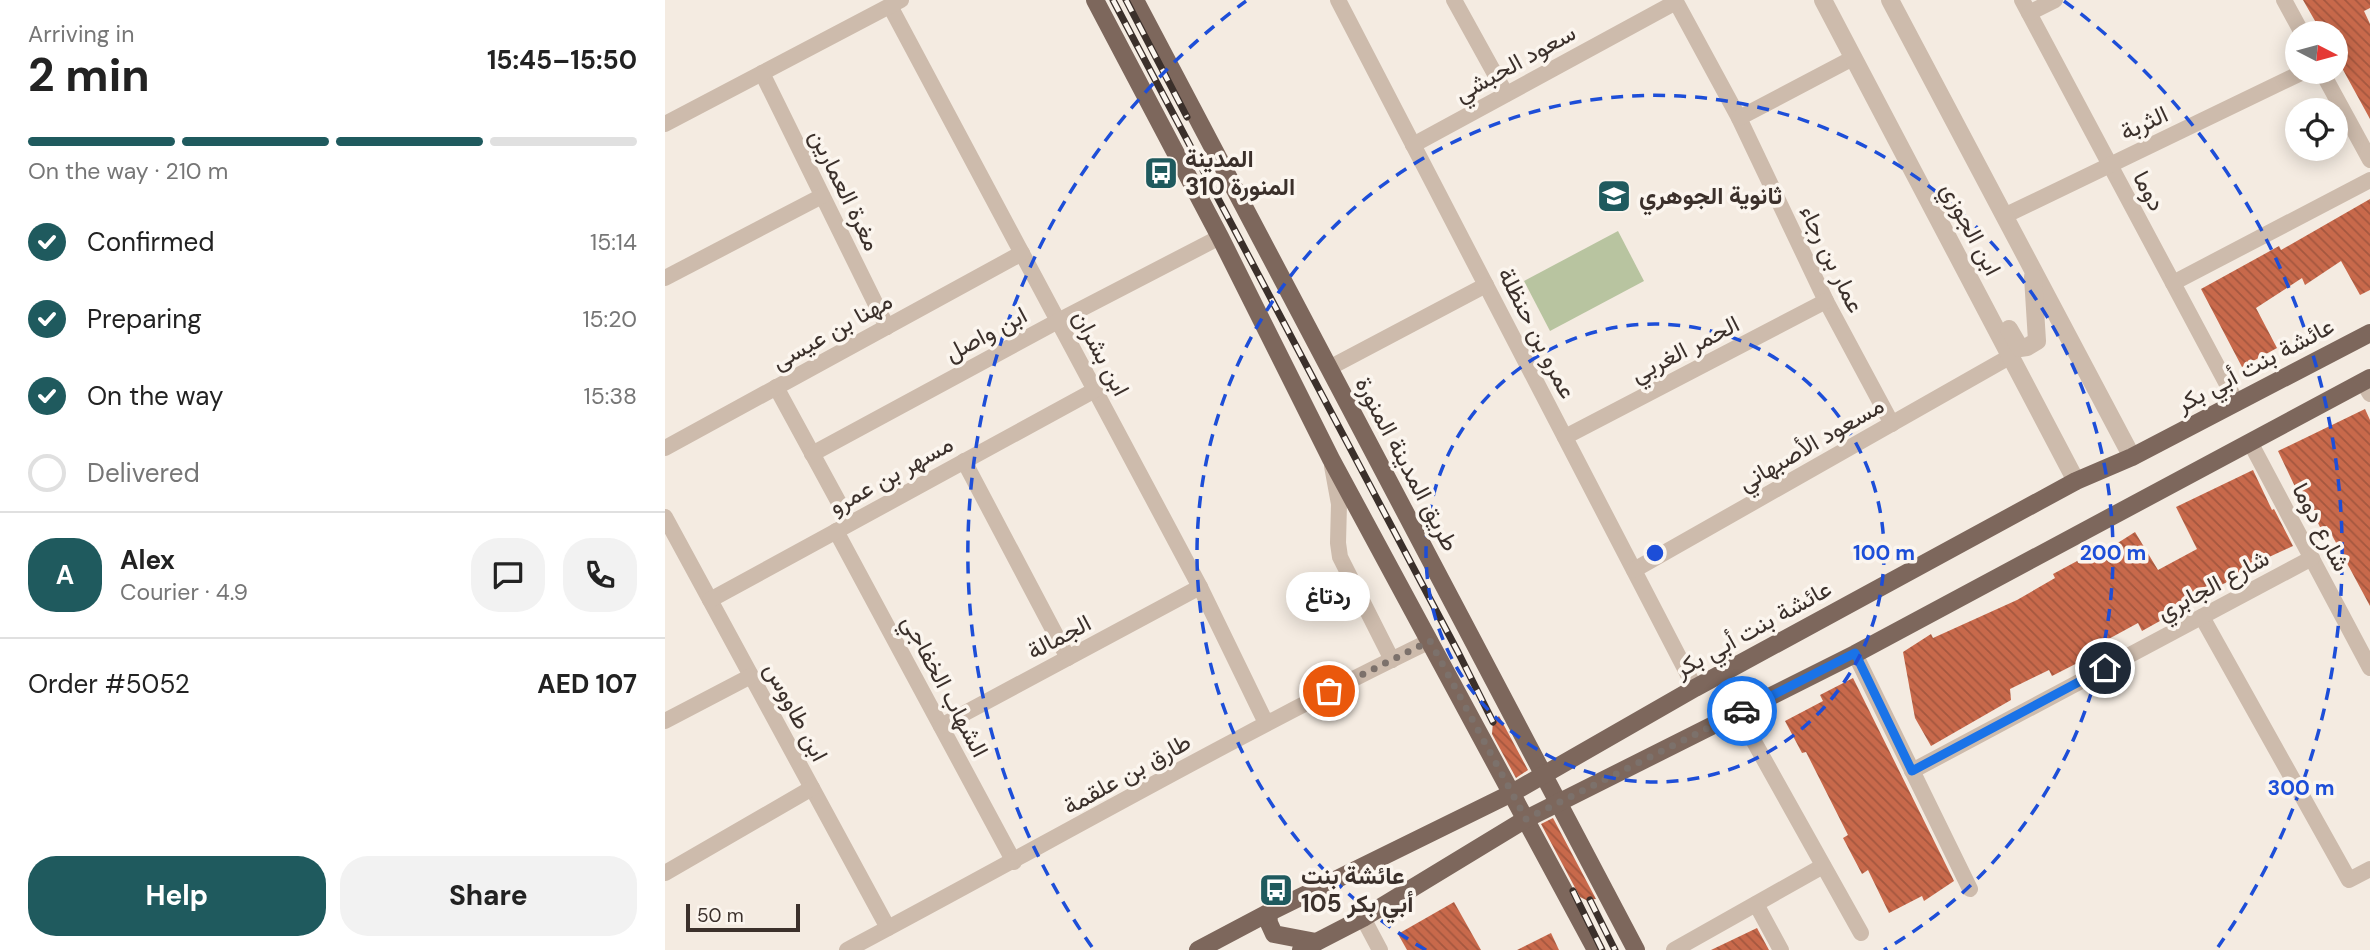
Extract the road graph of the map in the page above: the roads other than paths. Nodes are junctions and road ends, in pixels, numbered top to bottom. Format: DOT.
graph roads {
  1 [pos="1095,0"];
  2 [pos="1135,0"];
  3 [pos="1338,0"];
  4 [pos="1454,0"];
  5 [pos="1823,0"];
  6 [pos="1890,0"];
  7 [pos="2055,0"];
  8 [pos="2284,0"];
  9 [pos="1675,1"];
  10 [pos="896,3"];
  11 [pos="2025,7"];
  12 [pos="2295,21"];
  13 [pos="1853,58"];
  14 [pos="762,73"];
  15 [pos="2285,81"];
  16 [pos="2329,84"];
  17 [pos="1506,94"];
  18 [pos="1739,118"];
  19 [pos="665,124"];
  20 [pos="1413,145"];
  21 [pos="2370,160"];
  22 [pos="2109,164"];
  23 [pos="2370,180"];
  24 [pos="822,196"];
  25 [pos="2004,216"];
  26 [pos="1220,237"];
  27 [pos="1022,253"];
  28 [pos="2032,269"];
  29 [pos="1966,271"];
  30 [pos="665,278"];
  31 [pos="2173,283"];
  32 [pos="1486,285"];
  33 [pos="1826,301"];
  34 [pos="1058,321"];
  35 [pos="887,327"];
  36 [pos="2370,333"];
  37 [pos="2011,356"];
  38 [pos="1329,368"];
  39 [pos="2368,385"];
  40 [pos="776,387"];
  41 [pos="1095,390"];
  42 [pos="2237,402"];
  43 [pos="1892,424"];
  44 [pos="1565,437"];
  45 [pos="2251,444"];
  46 [pos="665,448"];
  47 [pos="812,454"];
  48 [pos="2132,457"];
  49 [pos="1331,459"];
  50 [pos="964,461"];
  51 [pos="2076,481"];
  52 [pos="665,517"];
  53 [pos="843,527"];
  54 [pos="2312,558"];
  55 [pos="1634,570"];
  56 [pos="1200,587"];
  57 [pos="710,600"];
  58 [pos="2202,617"];
  59 [pos="1430,641"];
  60 [pos="1855,653"];
  61 [pos="1068,658"];
  62 [pos="1392,660"];
  63 [pos="2370,668"];
  64 [pos="751,676"];
  65 [pos="1695,688"];
  66 [pos="1738,713"];
  67 [pos="665,721"];
  68 [pos="1266,723"];
  69 [pos="941,726"];
  70 [pos="1912,771"];
  71 [pos="1543,776"];
  72 [pos="812,788"];
  73 [pos="1512,793"];
  74 [pos="1560,803"];
  75 [pos="1526,819"];
  76 [pos="1014,862"];
  77 [pos="1823,866"];
  78 [pos="2370,869"];
  79 [pos="665,873"];
  80 [pos="1970,889"];
  81 [pos="1756,904"];
  82 [pos="1268,913"];
  83 [pos="1363,918"];
  84 [pos="888,928"];
  85 [pos="1861,933"];
  86 [pos="1309,946"];
  87 [pos="847,950"];
  88 [pos="1198,950"];
  89 [pos="1380,950"];
  90 [pos="1596,950"];
  91 [pos="1636,950"];
  92 [pos="1674,950"];
  93 [pos="1781,950"];
  1 -- 26 [label="main road"];
  2 -- 38 [label="main road, طريق المدينة المنورة"];
  3 -- 20 [label="street, عمرو بن حنظلة"];
  4 -- 17 [label="street"];
  5 -- 13 [label="street, ابن الجوزي"];
  6 -- 25 [label="street, ابن الجوزي"];
  7 -- 11 [label="street"];
  8 -- 12 [label="street"];
  9 -- 17 [label="street, سعود الحبشي"];
  9 -- 18 [label="street, عمار بن رجاء"];
  10 -- 14 [label="street"];
  10 -- 27 [label="street, ابن بشران"];
  11 -- 22 [label="street, دوما"];
  13 -- 18 [label="street"];
  13 -- 29 [label="street, ابن الجوزي"];
  14 -- 19 [label="street"];
  14 -- 24 [label="street, مغرة العمارين"];
  15 -- 22 [label="street, الثربة"];
  16 -- 21 [label="street"];
  17 -- 20 [label="street, سعود الحبشي"];
  18 -- 33 [label="street, عمار بن رجاء"];
  20 -- 32 [label="street, عمرو بن حنظلة"];
  22 -- 25 [label="street, الثربة"];
  22 -- 31 [label="street, دوما"];
  23 -- 31 [label="street"];
  24 -- 30 [label="street"];
  24 -- 35 [label="street, مغرة العمارين"];
  25 -- 28 [label="street, ابن الجوزي"];
  26 -- 34 [label="street, ابن واصل"];
  26 -- 49 [label="main road"];
  27 -- 34 [label="street, ابن بشران"];
  27 -- 35 [label="street, مهنا بن عيسى"];
  28 -- 29 [label="street"];
  28 -- 48 [label="street, ابن الجوزي"];
  29 -- 37 [label="street, ابن الجوزي"];
  31 -- 42 [label="street, دوما"];
  32 -- 38 [label="street"];
  32 -- 44 [label="street, عمرو بن حنظلة"];
  33 -- 43 [label="street, عمار بن رجاء"];
  33 -- 44 [label="street, الحمر الغربي"];
  34 -- 41 [label="street, ابن بشران"];
  34 -- 47 [label="street, ابن واصل"];
  35 -- 40 [label="street, مهنا بن عيسى"];
  36 -- 42 [label="main road, عائشة بنت أبي بكر"];
  37 -- 43 [label="street, مسعود الأصبهاني"];
  37 -- 51 [label="street, ابن الجوزي"];
  38 -- 71 [label="main road, طريق المدينة المنورة"];
  39 -- 45 [label="main road"];
  40 -- 46 [label="street, مهنا بن عيسى"];
  40 -- 47 [label="street, الشهاب الخفاجي"];
  41 -- 50 [label="street, مسهر بن عمرو"];
  41 -- 56 [label="street, ابن بشران"];
  42 -- 48 [label="main road, عائشة بنت أبي بكر"];
  43 -- 55 [label="street, مسعود الأصبهاني"];
  44 -- 55 [label="street, عمرو بن حنظلة"];
  45 -- 54 [label="street, شارع دوما"];
  45 -- 60 [label="main road"];
  47 -- 53 [label="street, الشهاب الخفاجي"];
  48 -- 51 [label="main road, عائشة بنت أبي بكر"];
  49 -- 59 [label="main road"];
  49 -- 62 [label="street"];
  50 -- 53 [label="street, مسهر بن عمرو"];
  50 -- 61 [label="street"];
  51 -- 65 [label="main road, عائشة بنت أبي بكر"];
  52 -- 57 [label="street, ابن طاووس"];
  53 -- 57 [label="street, مسهر بن عمرو"];
  53 -- 69 [label="street, الشهاب الخفاجي"];
  54 -- 58 [label="street, شارع الجابري"];
  54 -- 63 [label="street, شارع دوما"];
  55 -- 65 [label="street, عمرو بن حنظلة"];
  56 -- 61 [label="street, الجمالة"];
  56 -- 68 [label="street, ابن بشران"];
  57 -- 64 [label="street, ابن طاووس"];
  58 -- 70 [label="street, شارع الجابري"];
  58 -- 78 [label="street"];
  59 -- 62 [label="street, طارق بن علقمة"];
  59 -- 73 [label="main road"];
  60 -- 66 [label="main road"];
  60 -- 70 [label="street"];
  61 -- 69 [label="street, الجمالة"];
  62 -- 68 [label="street, طارق بن علقمة"];
  64 -- 67 [label="street"];
  64 -- 72 [label="street, ابن طاووس"];
  65 -- 71 [label="main road, عائشة بنت أبي بكر"];
  66 -- 74 [label="main road"];
  66 -- 77 [label="street"];
  68 -- 76 [label="street, طارق بن علقمة"];
  69 -- 76 [label="street, الشهاب الخفاجي"];
  70 -- 80 [label="street"];
  71 -- 73 [label="main road, عائشة بنت أبي بكر"];
  71 -- 74 [label="main road, طريق المدينة المنورة"];
  72 -- 79 [label="street"];
  72 -- 84 [label="street, ابن طاووس"];
  73 -- 75 [label="main road"];
  73 -- 82 [label="main road, عائشة بنت أبي بكر"];
  74 -- 75 [label="main road"];
  74 -- 91 [label="main road, طريق المدينة المنورة"];
  75 -- 83 [label="main road"];
  75 -- 90 [label="main road"];
  76 -- 84 [label="street, طارق بن علقمة"];
  77 -- 81 [label="street"];
  77 -- 85 [label="street"];
  81 -- 92 [label="street"];
  81 -- 93 [label="street"];
  82 -- 86 [label="main road"];
  82 -- 88 [label="main road, عائشة بنت أبي بكر"];
  83 -- 86 [label="main road"];
  83 -- 89 [label="street"];
  84 -- 87 [label="street, طارق بن علقمة"];
}
